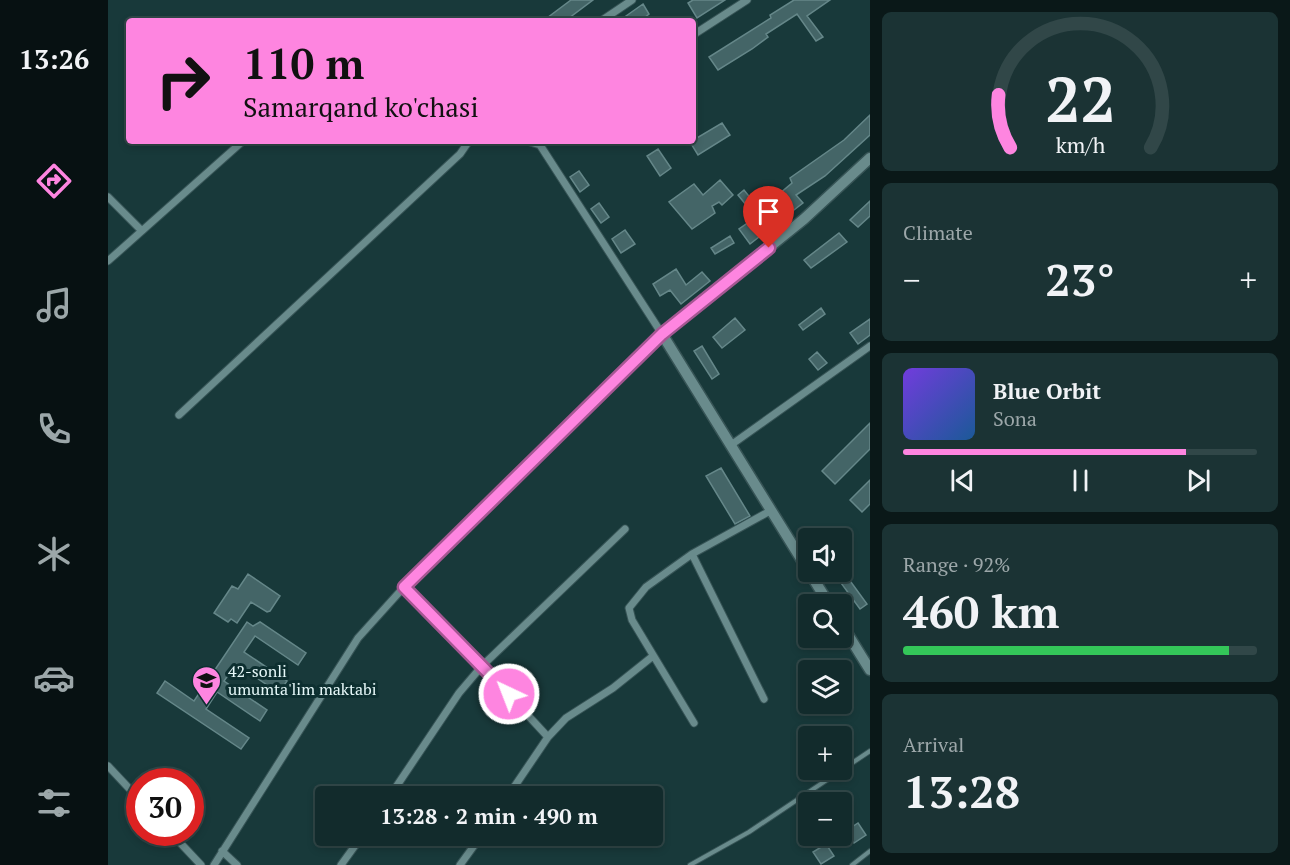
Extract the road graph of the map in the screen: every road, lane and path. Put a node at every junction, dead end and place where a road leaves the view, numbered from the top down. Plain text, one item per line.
1 (632, 0) edge
2 (747, 0) edge
3 (605, 18) edge
4 (696, 33) edge
5 (240, 144) edge
6 (467, 144) edge
7 (537, 144) edge
8 (870, 158) edge
9 (108, 197) edge
10 (141, 231) junction
11 (108, 261) edge
12 (662, 334) junction
13 (870, 346) edge
14 (179, 416) dead end
15 (731, 445) junction
16 (770, 511) junction
17 (625, 529) dead end
18 (692, 554) junction
19 (404, 587) junction
20 (823, 594) edge
21 (852, 641) edge
22 (653, 656) junction
23 (483, 666) junction
24 (870, 670) edge
25 (764, 699) dead end
26 (694, 723) dead end
27 (548, 737) junction
28 (870, 751) edge
29 (108, 766) edge
30 (126, 785) edge
31 (397, 786) edge
32 (515, 786) edge
33 (183, 846) edge
34 (355, 846) edge
35 (474, 846) edge
36 (222, 851) junction
37 (870, 851) edge
38 (201, 865) edge
39 (214, 865) edge
40 (237, 865) edge
41 (342, 865) edge
42 (460, 865) edge
43 (690, 865) edge
44 (852, 865) edge

1 - 3 street
2 - 4 street
5 - 10 street
6 - 14 street
7 - 12 street
8 - 12 street
9 - 10 street
10 - 11 street
12 - 15 street
12 - 19 street
13 - 15 street
15 - 16 street
16 - 18 street
16 - 20 street
17 - 23 street
18 - 22 street
18 - 25 street
19 - 23 street
19 - 36 street
21 - 24 street
22 - 26 street
22 - 27 street
23 - 27 street
23 - 31 street
27 - 32 street
28 - 43 lane
29 - 30 street
33 - 38 street
34 - 41 street
35 - 42 street
36 - 39 street
36 - 40 street
37 - 44 lane

